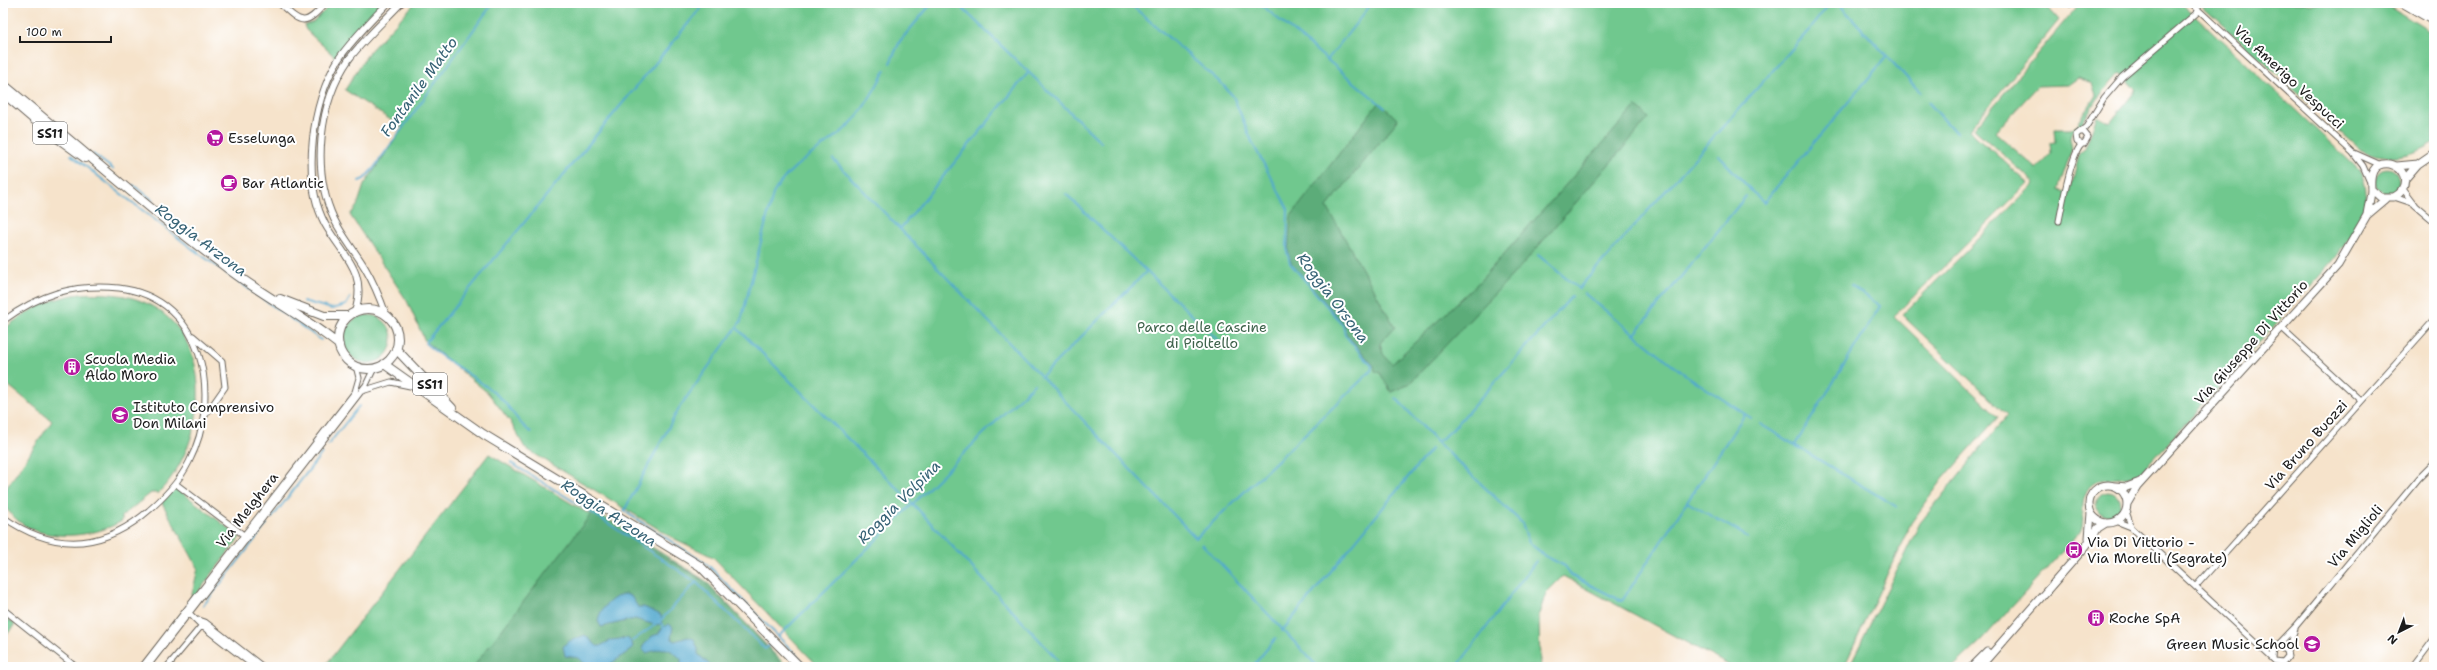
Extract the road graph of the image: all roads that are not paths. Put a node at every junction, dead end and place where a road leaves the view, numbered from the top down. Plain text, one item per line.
1 (279, 3) edge
2 (326, 3) edge
3 (388, 3) edge
4 (401, 3) edge
5 (2191, 3) edge
6 (2403, 3) edge
7 (2417, 3) edge
8 (2199, 11) junction
9 (2433, 13) edge
10 (2434, 21) edge
11 (3, 85) edge
12 (11, 93) edge
13 (2087, 125) junction
14 (2080, 132) junction
15 (2087, 135) junction
16 (2076, 141) junction
17 (2082, 144) junction
18 (2076, 152) junction
19 (2353, 153) junction
20 (2434, 153) edge
21 (2418, 164) junction
22 (2381, 165) junction
23 (2397, 166) junction
24 (102, 168) junction
25 (2405, 179) junction
26 (2370, 180) junction
27 (2403, 188) junction
28 (2371, 189) junction
29 (2394, 197) junction
30 (2386, 199) junction
31 (2415, 205) junction
32 (2367, 215) junction
33 (2059, 221) dead end
34 (2434, 221) edge
35 (261, 291) junction
36 (352, 314) junction
37 (386, 315) junction
38 (2434, 320) edge
39 (3, 321) edge
40 (2282, 328) junction
41 (189, 332) junction
42 (339, 345) junction
43 (396, 349) junction
44 (384, 364) junction
45 (356, 366) junction
46 (374, 368) junction
47 (417, 388) junction
48 (358, 394) junction
49 (2361, 401) junction
50 (203, 418) junction
51 (463, 420) junction
52 (2434, 463) edge
53 (2145, 479) junction
54 (176, 484) junction
55 (2115, 486) junction
56 (2126, 507) junction
57 (2092, 513) junction
58 (3, 517) edge
59 (2116, 521) junction
60 (2106, 523) junction
61 (2132, 526) junction
62 (245, 536) junction
63 (2086, 546) junction
64 (2196, 586) junction
65 (3, 609) edge
66 (188, 611) junction
67 (204, 624) junction
68 (2296, 626) junction
69 (2003, 638) junction
70 (2434, 639) edge
71 (2258, 643) junction
72 (2275, 648) junction
73 (2287, 651) junction
74 (2274, 659) junction
75 (2285, 661) junction
76 (78, 666) edge
77 (142, 667) edge
78 (147, 667) edge
79 (167, 667) edge
80 (255, 667) edge
81 (263, 667) edge
82 (799, 667) edge
83 (1972, 667) edge
84 (1980, 667) edge
85 (2277, 667) edge
86 (2283, 667) edge
87 (2413, 667) edge

1 - 2 street
3 - 36 street
4 - 37 street
5 - 8 street, Via Amerigo Vespucci
6 - 10 main road
7 - 9 main road
8 - 13 street
8 - 19 street, Via Amerigo Vespucci
11 - 12 main road, SS11
12 - 24 main road, SS11
12 - 24 main road, SS11
13 - 14 street
13 - 15 street
14 - 15 street
14 - 16 street
15 - 17 street
16 - 17 street
16 - 18 street
17 - 18 street
18 - 33 street
19 - 22 street, Via Amerigo Vespucci
19 - 26 street, Via Amerigo Vespucci
20 - 21 main road
21 - 23 main road
21 - 25 main road
22 - 23 main road
22 - 26 main road
23 - 25 main road
24 - 35 main road, SS11
25 - 27 main road
26 - 28 main road, Via Giuseppe Di Vittorio
27 - 29 main road
27 - 31 street
28 - 30 main road
28 - 32 main road, Via Giuseppe Di Vittorio
29 - 30 main road, Via Giuseppe Di Vittorio
29 - 31 street
30 - 32 main road, Via Giuseppe Di Vittorio
31 - 34 street
32 - 40 main road, Via Giuseppe Di Vittorio
35 - 36 main road, SS11
35 - 42 main road, SS11
36 - 37 main road, SS11
36 - 42 main road
37 - 43 main road
38 - 49 street, Via Bruno Buozzi
39 - 41 street
40 - 49 street
40 - 53 main road, Via Giuseppe Di Vittorio
41 - 50 street
41 - 50 street
42 - 45 main road, SS11
43 - 44 main road
43 - 51 main road, SS11
44 - 46 main road
44 - 47 main road, SS11
45 - 46 main road
45 - 62 street, Via Melghera
46 - 48 street, Via Melghera
47 - 48 street, Via Melghera
47 - 51 main road, SS11
48 - 62 street, Via Melghera
49 - 64 street, Via Bruno Buozzi
50 - 54 street
51 - 82 main road, SS11
52 - 68 street, Via Miglioli
53 - 55 main road, Via Giuseppe Di Vittorio
53 - 56 main road, Via Giuseppe Di Vittorio
54 - 58 street
54 - 62 street
55 - 56 main road
55 - 57 main road
56 - 59 main road
56 - 61 street
57 - 60 main road
57 - 63 main road
59 - 60 main road
59 - 61 street
60 - 63 main road
61 - 64 street
62 - 66 street, Via Melghera
63 - 69 main road
64 - 71 street
65 - 76 street
66 - 67 street
66 - 77 street, Via Melghera
66 - 78 street, Via Melghera
67 - 79 street
67 - 80 street
67 - 81 street
68 - 72 street, Via Miglioli
68 - 73 street
69 - 83 main road
69 - 84 main road
70 - 87 street
71 - 72 street
71 - 74 street
72 - 73 street
72 - 74 street
73 - 75 street
74 - 75 street
74 - 85 street
75 - 86 street

